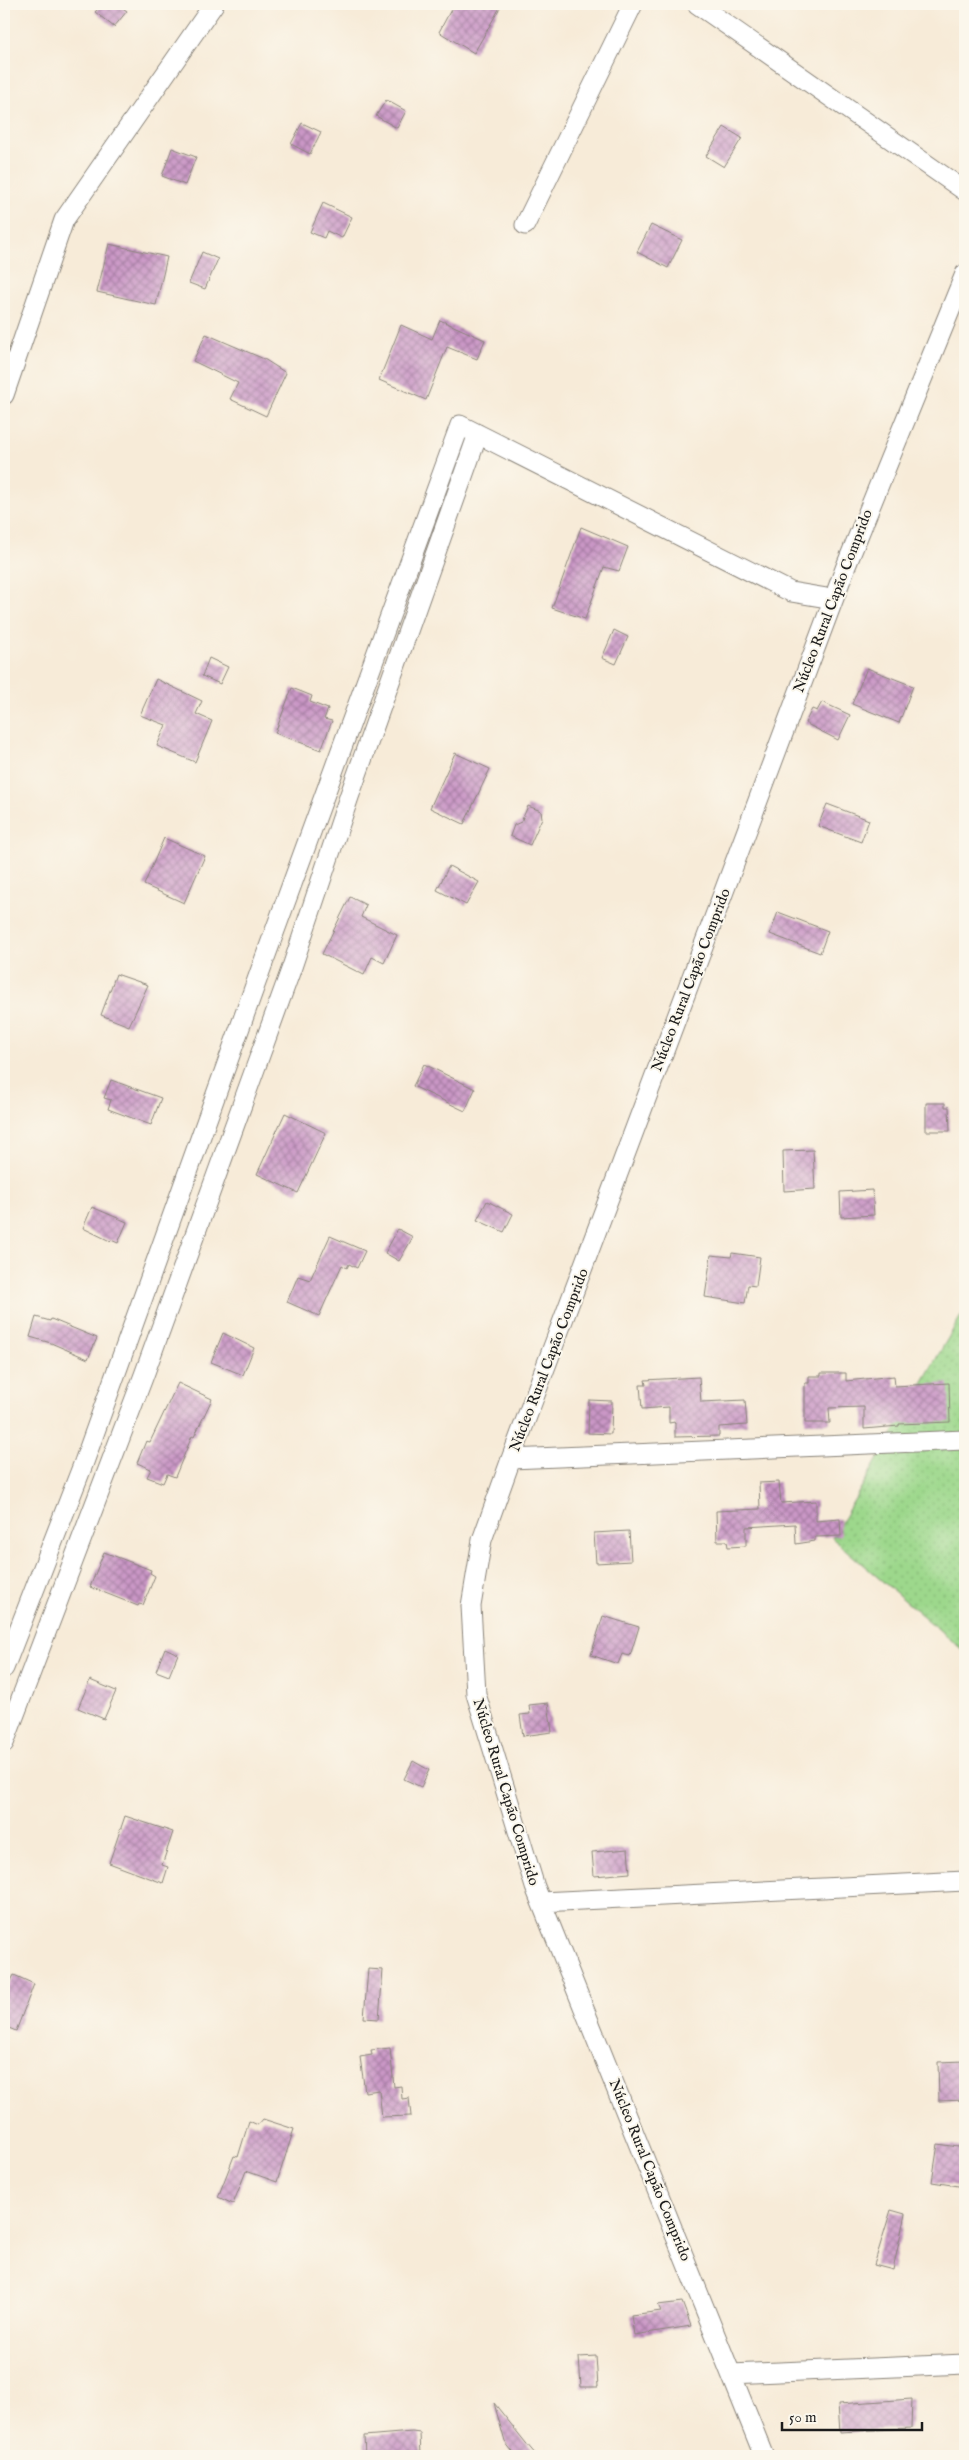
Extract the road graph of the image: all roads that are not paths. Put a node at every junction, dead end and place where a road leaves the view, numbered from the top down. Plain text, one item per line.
1 (214, 4) edge
2 (633, 4) edge
3 (697, 4) edge
4 (965, 191) edge
5 (525, 225) dead end
6 (965, 274) edge
7 (4, 395) edge
8 (478, 434) junction
9 (833, 599) junction
10 (226, 1068) junction
11 (252, 1076) junction
12 (965, 1440) edge
13 (511, 1460) junction
14 (4, 1668) edge
15 (4, 1743) edge
16 (965, 1881) edge
17 (541, 1902) junction
18 (965, 2364) edge
19 (731, 2374) junction
20 (764, 2456) edge

1 - 7 street
2 - 5 street
3 - 4 street
6 - 9 street, Núcleo Rural Capão Comprido
8 - 9 street
8 - 10 street
8 - 11 street
9 - 13 street, Núcleo Rural Capão Comprido
10 - 11 street
10 - 14 street
11 - 15 street
12 - 13 street
13 - 17 street, Núcleo Rural Capão Comprido
16 - 17 street
17 - 19 street, Núcleo Rural Capão Comprido
18 - 19 street
19 - 20 street, Núcleo Rural Capão Comprido

